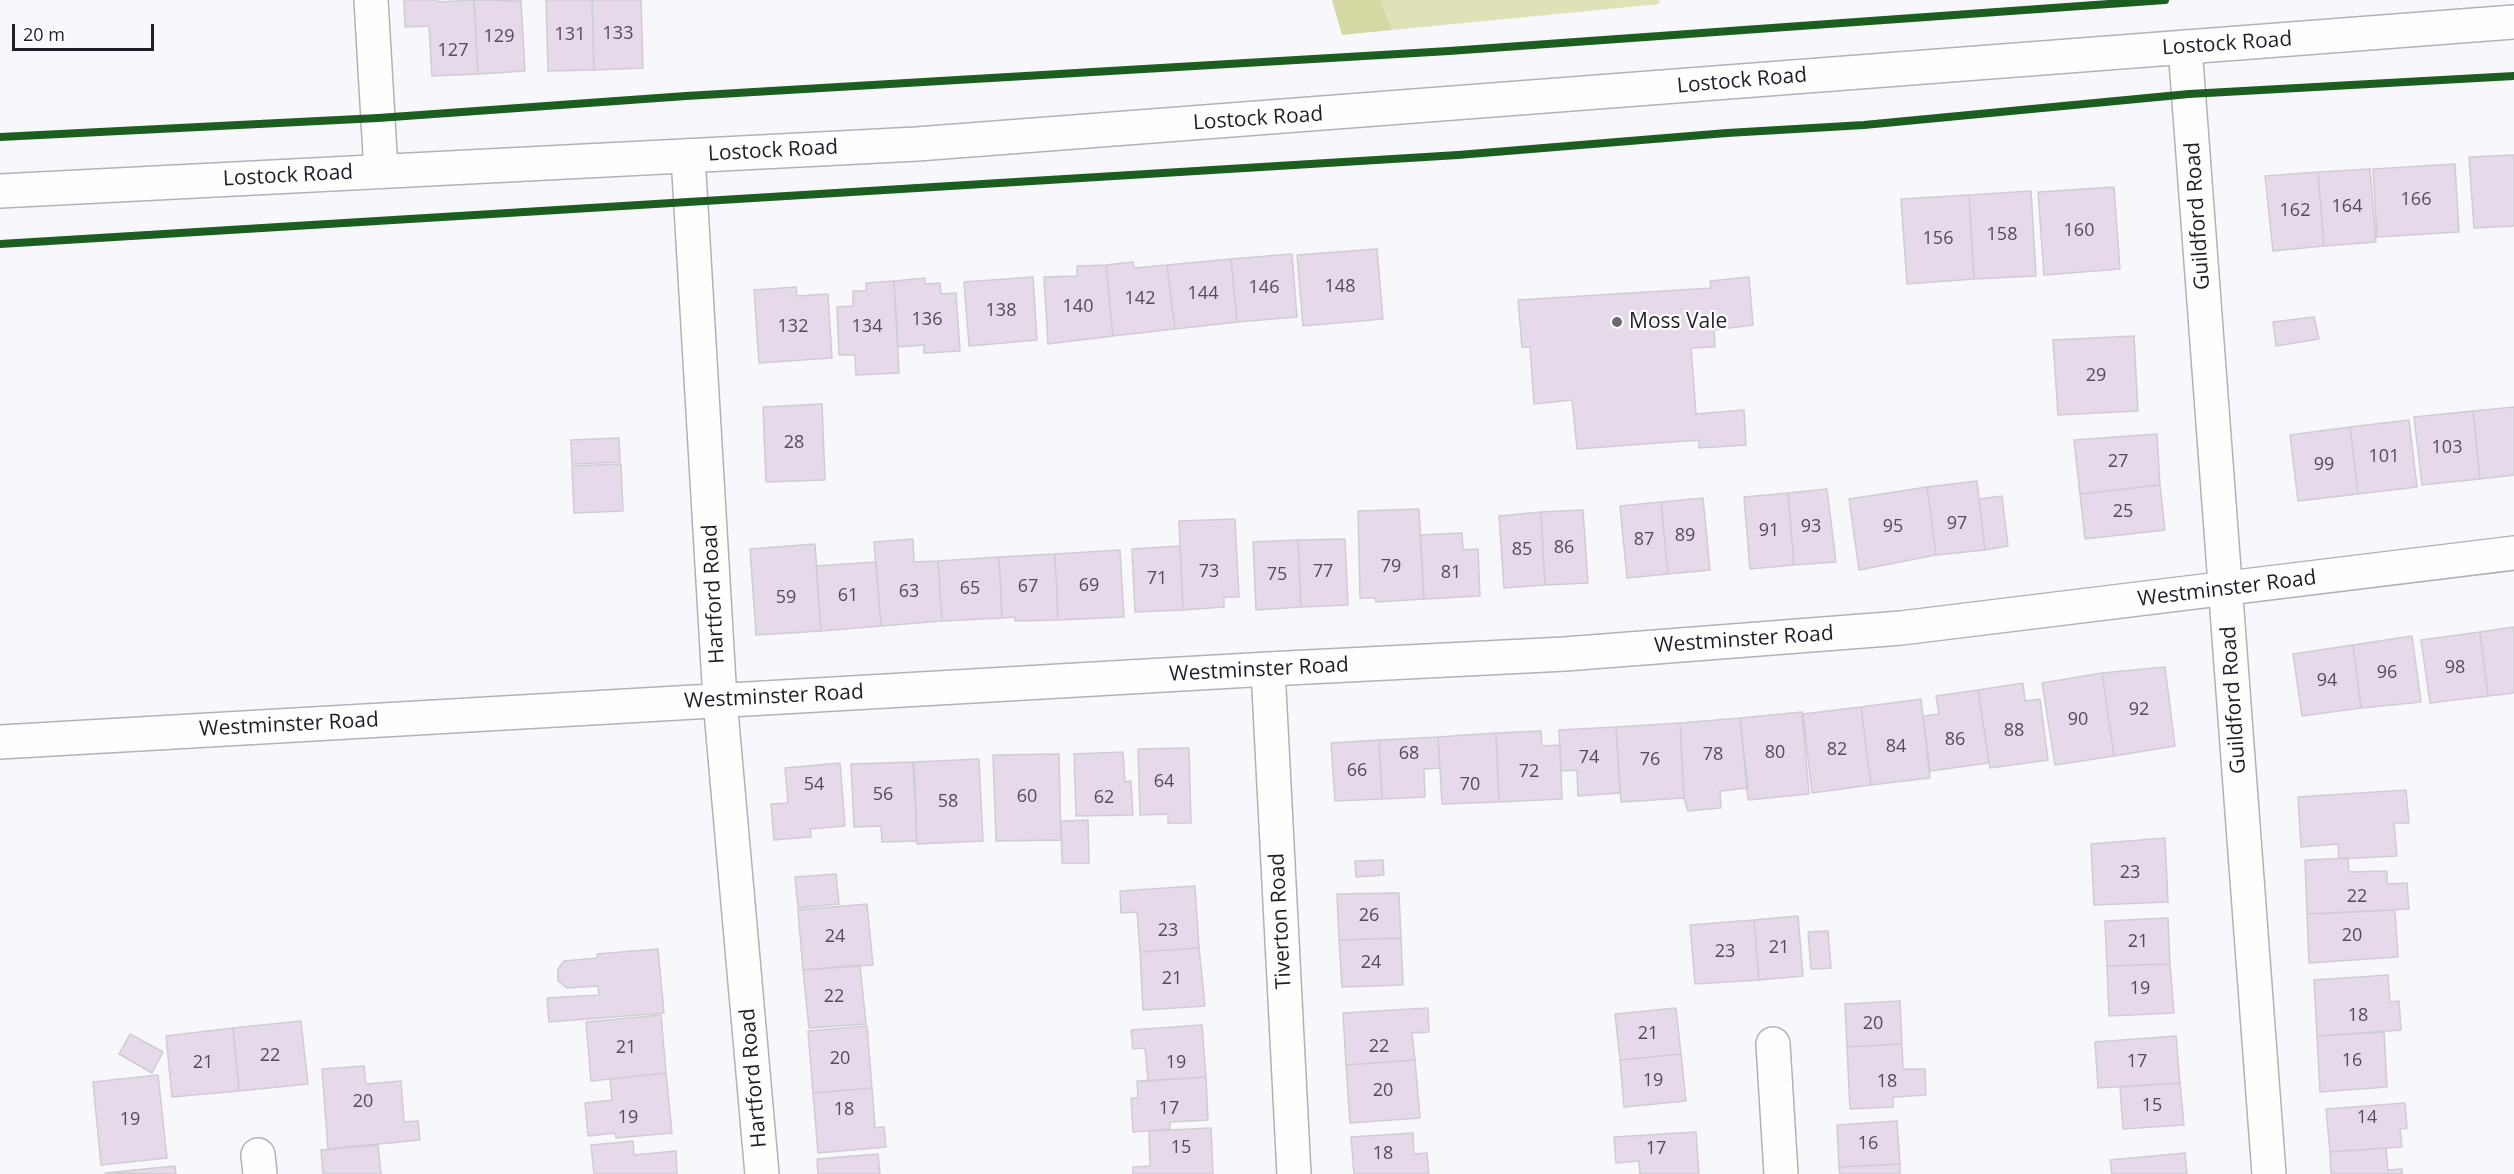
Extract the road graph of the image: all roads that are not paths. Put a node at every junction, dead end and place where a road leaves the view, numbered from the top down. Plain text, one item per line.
1 (371, 0) edge
2 (2514, 22) edge
3 (2186, 47) junction
4 (688, 156) junction
5 (381, 171) junction
6 (0, 191) edge
7 (2514, 553) edge
8 (2226, 590) junction
9 (1268, 669) junction
10 (720, 700) junction
11 (0, 742) edge
12 (1773, 1044) dead end
13 (762, 1174) edge
14 (1294, 1174) edge
15 (1781, 1174) edge
16 (2269, 1174) edge

1 - 5 street
2 - 3 street, Lostock Road
3 - 4 street, Lostock Road
3 - 8 street, Guildford Road
4 - 5 street, Lostock Road
4 - 10 street, Hartford Road
5 - 6 street, Lostock Road
7 - 8 street, Westminster Road
8 - 9 street, Westminster Road
8 - 16 street, Guildford Road
9 - 10 street, Westminster Road
9 - 14 street, Tiverton Road
10 - 11 street, Westminster Road
10 - 13 street, Hartford Road
12 - 15 street

